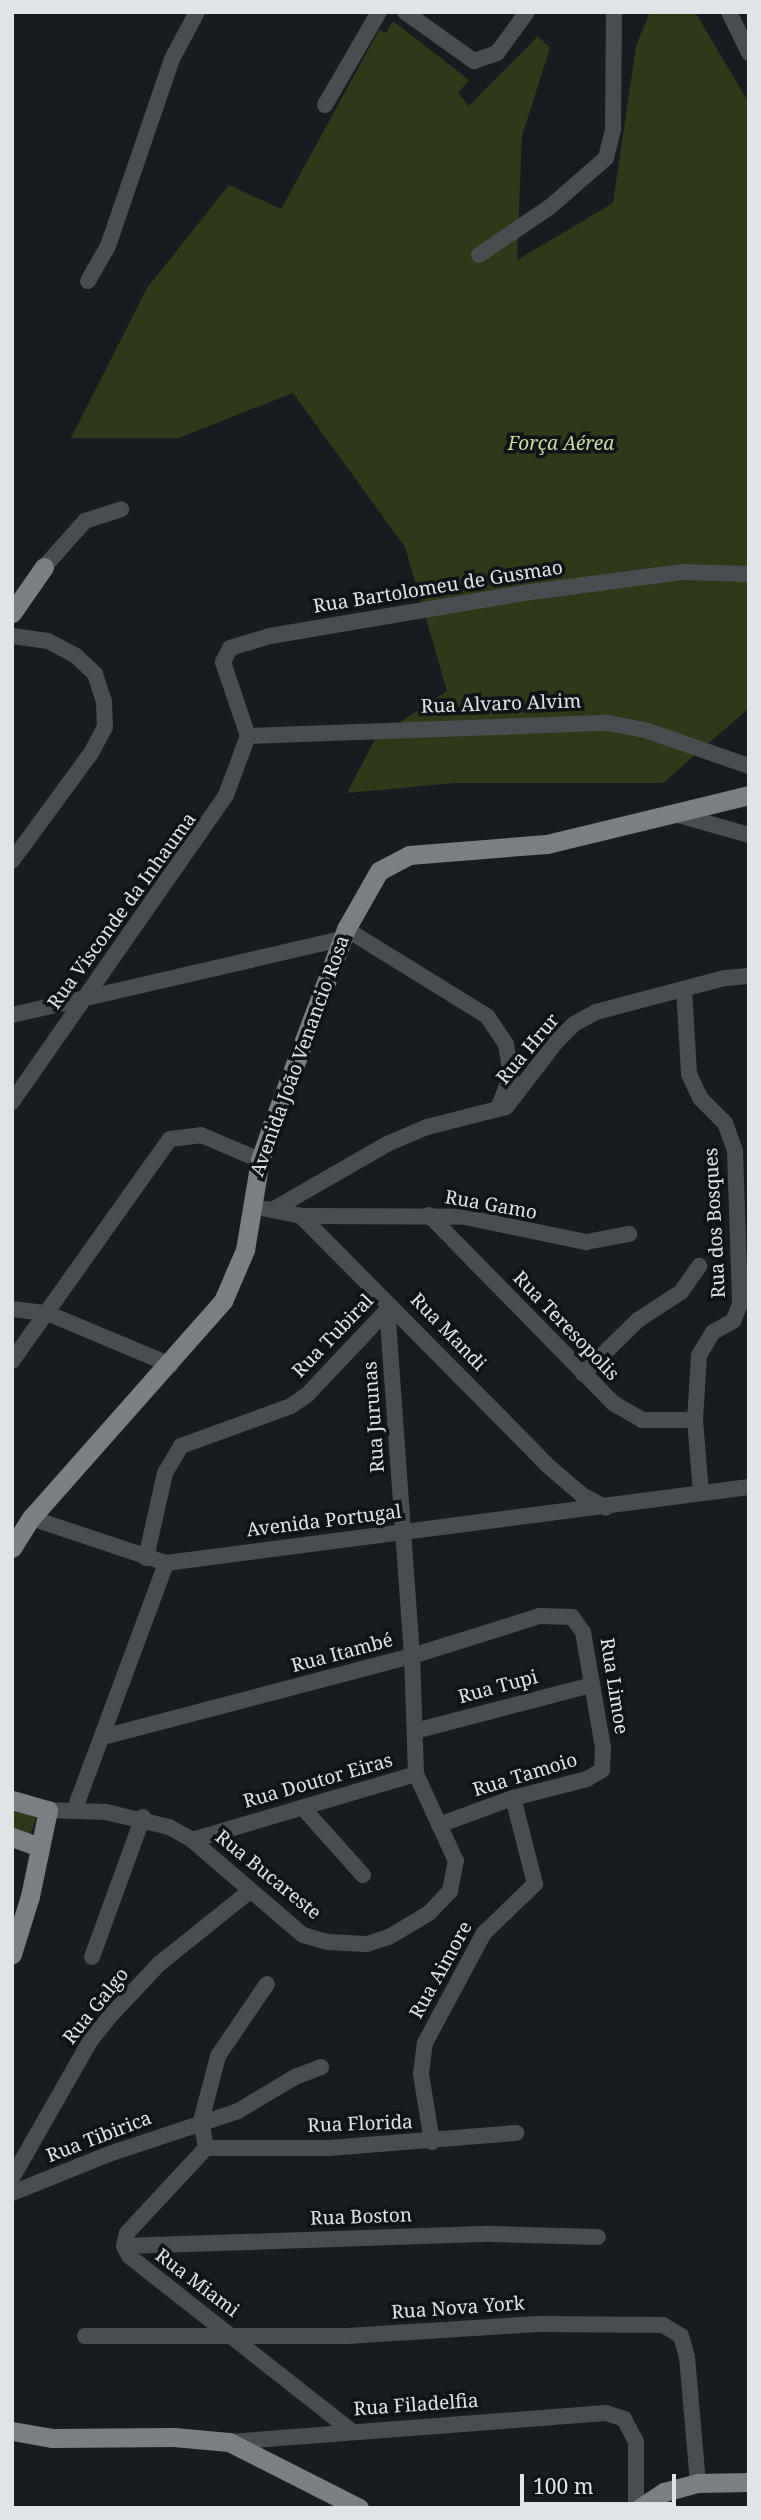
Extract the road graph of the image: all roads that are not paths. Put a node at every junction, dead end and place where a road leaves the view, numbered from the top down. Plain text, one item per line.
1 (197, 12) edge
2 (405, 12) edge
3 (527, 12) edge
4 (614, 12) edge
5 (729, 12) edge
6 (372, 15) edge
7 (749, 53) edge
8 (325, 105) dead end
9 (479, 255) dead end
10 (88, 281) dead end
11 (121, 509) dead end
12 (44, 567) joint
13 (749, 574) edge
14 (12, 613) edge
15 (12, 636) edge
16 (248, 736) junction
17 (749, 766) edge
18 (749, 795) edge
19 (675, 814) junction
20 (749, 835) edge
21 (12, 862) edge
22 (344, 934) junction
23 (749, 976) edge
24 (684, 989) junction
25 (84, 999) junction
26 (12, 1015) edge
27 (12, 1102) edge
28 (497, 1111) junction
29 (260, 1160) junction
30 (249, 1209) junction
31 (274, 1209) junction
32 (429, 1215) junction
33 (301, 1216) junction
34 (629, 1234) dead end
35 (698, 1266) dead end
36 (390, 1307) junction
37 (12, 1309) edge
38 (47, 1313) junction
39 (12, 1361) edge
40 (171, 1366) junction
41 (583, 1374) junction
42 (695, 1420) junction
43 (749, 1487) edge
44 (701, 1493) junction
45 (606, 1508) junction
46 (30, 1518) junction
47 (403, 1533) junction
48 (12, 1548) edge
49 (146, 1558) junction
50 (166, 1563) junction
51 (583, 1632) joint
52 (412, 1656) junction
53 (592, 1685) junction
54 (415, 1731) junction
55 (103, 1737) junction
56 (603, 1748) joint
57 (416, 1774) junction
58 (513, 1798) junction
59 (12, 1800) edge
60 (303, 1808) junction
61 (48, 1810) junction
62 (74, 1811) junction
63 (143, 1818) junction
64 (439, 1825) junction
65 (12, 1838) edge
66 (192, 1840) junction
67 (40, 1847) junction
68 (363, 1875) dead end
69 (250, 1891) junction
70 (12, 1954) edge
71 (92, 1957) dead end
72 (267, 1984) dead end
73 (321, 2067) dead end
74 (201, 2121) junction
75 (516, 2133) dead end
76 (432, 2142) junction
77 (206, 2148) junction
78 (12, 2178) edge
79 (12, 2193) edge
80 (598, 2237) dead end
81 (124, 2246) junction
82 (85, 2336) dead end
83 (231, 2336) junction
84 (351, 2430) junction
85 (12, 2431) edge
86 (229, 2442) junction
87 (749, 2482) edge
88 (698, 2483) junction
89 (359, 2508) edge
90 (638, 2508) edge

1 - 10 street
2 - 3 street
4 - 9 street
5 - 7 street
6 - 8 street
11 - 12 street
12 - 14 main road
13 - 16 street, Rua Bartolomeu de Gusmao
15 - 21 street
16 - 17 street, Rua Alvaro Alvim
16 - 25 street, Rua Visconde da Inhauma
18 - 19 main road, Avenida João Venancio Rosa
19 - 20 street
19 - 22 main road, Avenida João Venancio Rosa
22 - 25 street
22 - 28 street
22 - 29 main road, Avenida João Venancio Rosa
23 - 24 street, Rua Hrur
24 - 28 street, Rua Hrur
24 - 42 street, Rua dos Bosques
25 - 26 street
25 - 27 street, Rua Visconde da Inhauma
28 - 31 street, Rua Hrur
29 - 30 main road, Avenida João Venancio Rosa
29 - 38 street
30 - 31 street, Rua Mandi
30 - 40 main road, Avenida João Venancio Rosa
31 - 33 street, Rua Mandi
32 - 33 street, Rua Gamo
32 - 34 street, Rua Gamo
32 - 41 street, Rua Teresopolis
33 - 36 street, Rua Mandi
35 - 41 street
36 - 45 street, Rua Mandi
36 - 47 street, Rua Jurunas
36 - 49 street, Rua Tubiral
37 - 38 street
38 - 39 street
38 - 40 street
40 - 46 main road, Avenida João Venancio Rosa
41 - 42 street, Rua Teresopolis
42 - 44 street, Rua dos Bosques
43 - 44 street, Avenida Portugal
44 - 45 street, Avenida Portugal
45 - 47 street, Avenida Portugal
46 - 48 main road, Avenida João Venancio Rosa
46 - 49 street
47 - 50 street, Avenida Portugal
47 - 52 street, Rua Jurunas
49 - 50 street
50 - 55 street
51 - 52 street, Rua Itambé
51 - 53 street, Rua Limoe
52 - 54 street, Rua Jurunas
52 - 55 street, Rua Itambé
53 - 54 street, Rua Tupi
53 - 56 street, Rua Limoe
54 - 57 street, Rua Jurunas
55 - 62 street
56 - 58 street, Rua Tamoio
57 - 60 street, Rua Doutor Eiras
57 - 64 street, Rua Bucareste
58 - 64 street, Rua Tamoio
58 - 76 street, Rua Aimore
59 - 61 main road
60 - 66 street, Rua Doutor Eiras
60 - 68 street
61 - 62 street, Rua Bucareste
61 - 67 main road
62 - 63 street, Rua Bucareste
63 - 66 street, Rua Bucareste
63 - 71 street
64 - 69 street, Rua Bucareste
65 - 67 main road
66 - 69 street, Rua Bucareste
67 - 70 main road
69 - 78 street, Rua Galgo
72 - 74 street
73 - 74 street, Rua Tibirica
74 - 77 street
74 - 79 street, Rua Tibirica
75 - 76 street, Rua Florida
76 - 77 street, Rua Florida
77 - 81 street
80 - 81 street, Rua Boston
81 - 83 street, Rua Miami
82 - 83 street, Rua Nova York
83 - 84 street, Rua Miami
83 - 88 street, Rua Nova York
84 - 86 street, Rua Filadelfia
84 - 90 street, Rua Filadelfia
85 - 86 main road
86 - 89 main road
87 - 88 main road
88 - 90 main road

